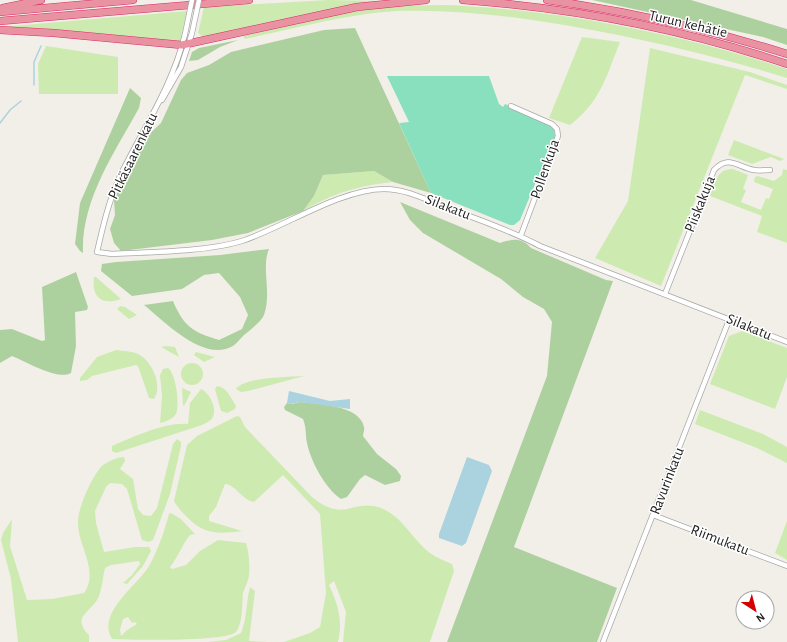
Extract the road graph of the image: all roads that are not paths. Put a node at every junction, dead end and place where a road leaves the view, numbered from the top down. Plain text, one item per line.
1 (40, 0) edge
2 (133, 0) edge
3 (192, 0) edge
4 (199, 0) edge
5 (249, 0) edge
6 (426, 0) edge
7 (463, 0) edge
8 (547, 0) edge
9 (0, 8) edge
10 (0, 12) edge
11 (0, 21) edge
12 (0, 30) edge
13 (186, 44) junction
14 (787, 54) edge
15 (787, 64) edge
16 (511, 106) dead end
17 (770, 170) dead end
18 (522, 235) junction
19 (97, 252) joint
20 (665, 294) junction
21 (729, 320) junction
22 (787, 342) edge
23 (654, 515) junction
24 (787, 566) edge
25 (603, 642) edge

1 - 9 highway
2 - 10 highway
3 - 13 street, Pitkäsaarenkatu, bridge
4 - 13 street, Pitkäsaarenkatu, bridge
5 - 11 highway
6 - 13 highway
7 - 15 highway, Turun kehätie
8 - 14 highway, Turun kehätie
12 - 13 highway
13 - 19 street, Pitkäsaarenkatu
16 - 18 street, Pollenkuja
17 - 20 street, Piiskakuja
18 - 19 street, Silakatu
18 - 20 street, Silakatu
20 - 21 street, Silakatu
21 - 22 street, Silakatu
21 - 23 street, Ravurinkatu
23 - 24 street, Riimukatu
23 - 25 street, Ravurinkatu

